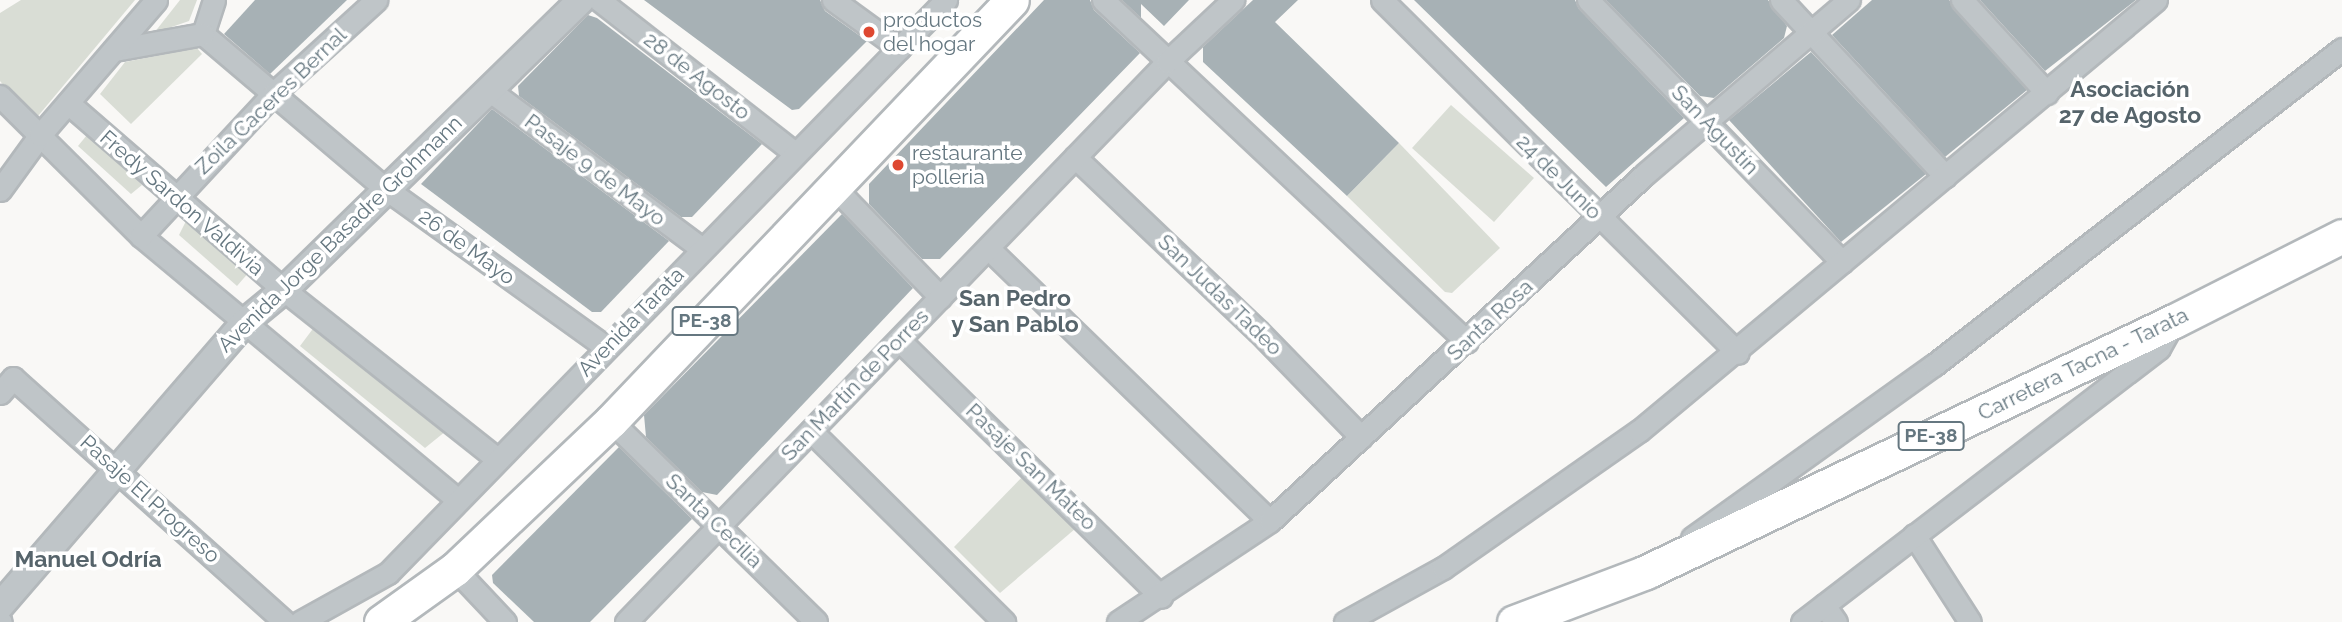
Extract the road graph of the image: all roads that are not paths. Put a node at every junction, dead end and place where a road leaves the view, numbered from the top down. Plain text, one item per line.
1 (156, 0) edge
2 (376, 0) edge
3 (581, 0) edge
4 (599, 0) edge
5 (833, 0) edge
6 (946, 0) edge
7 (1012, 0) edge
8 (1103, 0) edge
9 (1233, 0) edge
10 (1382, 0) edge
11 (1588, 0) edge
12 (1781, 0) edge
13 (1849, 0) edge
14 (1962, 0) edge
15 (2141, 4) edge
16 (212, 12) edge
17 (1812, 30) junction
18 (899, 48) junction
19 (2342, 49) edge
20 (114, 50) junction
21 (1167, 62) junction
22 (489, 90) junction
23 (275, 92) junction
24 (2047, 93) junction
25 (0, 96) edge
26 (68, 103) junction
27 (1705, 120) junction
28 (40, 135) junction
29 (795, 153) junction
30 (1075, 157) junction
31 (1945, 176) junction
32 (832, 185) junction
33 (386, 189) junction
34 (0, 190) edge
35 (173, 197) junction
36 (1599, 217) junction
37 (141, 236) junction
38 (2342, 236) edge
39 (988, 248) junction
40 (702, 249) junction
41 (1842, 262) junction
42 (284, 290) junction
43 (940, 297) junction
44 (2174, 321) junction
45 (245, 322) junction
46 (899, 340) junction
47 (1467, 342) junction
48 (607, 348) junction
49 (1738, 353) junction
50 (6, 386) edge
51 (611, 421) junction
52 (811, 431) junction
53 (1361, 437) junction
54 (496, 458) junction
55 (117, 468) junction
56 (457, 499) junction
57 (1270, 521) junction
58 (720, 526) junction
59 (1913, 535) junction
60 (455, 569) junction
61 (1646, 572) junction
62 (388, 573) junction
63 (1161, 597) junction
64 (415, 598) junction
65 (0, 606) edge
66 (1830, 613) edge
67 (635, 619) edge
68 (285, 622) edge
69 (300, 622) edge
70 (381, 622) edge
71 (505, 622) edge
72 (817, 622) edge
73 (1004, 622) edge
74 (1118, 622) edge
75 (1345, 622) edge
76 (1514, 622) edge
77 (1802, 622) edge
78 (1970, 622) edge

1 - 20 street
2 - 23 street, Zoila Caceres Bernal
3 - 22 street, Avenida Jorge Basadre Grohmann
4 - 29 street, 28 de Agosto
5 - 18 street
6 - 18 street, Avenida Tarata
7 - 32 highway, PE-38
8 - 21 street
9 - 21 street, San Martín de Porres
10 - 36 street, 24 de Junio
11 - 27 street, San Agustín
12 - 17 street
13 - 17 street, Santa Rosa
14 - 24 street
15 - 24 street
16 - 20 street
16 - 23 street, 26 de Mayo
17 - 27 street, Santa Rosa
17 - 31 street
18 - 29 street, Avenida Tarata
19 - 61 street
20 - 26 street
21 - 30 street, San Martín de Porres
21 - 47 street
22 - 33 street, Avenida Jorge Basadre Grohmann
22 - 40 street, Pasaje 9 de Mayo
23 - 33 street, 26 de Mayo
23 - 35 street, Zoila Caceres Bernal
24 - 31 street
25 - 28 street
26 - 28 street
26 - 35 street, Fredy Sardon Valdivia
27 - 36 street, Santa Rosa
27 - 41 street, San Agustín
28 - 34 street
28 - 37 street
29 - 40 street, Avenida Tarata
30 - 39 street, San Martín de Porres
30 - 53 street, San Judas Tadeo
31 - 41 street
32 - 43 street
32 - 51 highway, PE-38
33 - 42 street, Avenida Jorge Basadre Grohmann
33 - 48 street, 26 de Mayo
35 - 37 street, Zoila Caceres Bernal
35 - 42 street, Fredy Sardon Valdivia
36 - 47 street, Santa Rosa
36 - 49 street, 24 de Junio
37 - 45 street
38 - 44 highway, Carretera Tacna - Tarata / PE-38
39 - 43 street, San Martín de Porres
39 - 57 street
40 - 48 street, Avenida Tarata
41 - 49 street
42 - 45 street, Avenida Jorge Basadre Grohmann
42 - 54 street, Fredy Sardon Valdivia
43 - 46 street, San Martín de Porres
44 - 59 street
44 - 61 highway, Carretera Tacna - Tarata / PE-38
45 - 55 street, Avenida Jorge Basadre Grohmann
45 - 56 street
46 - 52 street, San Martín de Porres
46 - 63 street, Pasaje San Mateo
47 - 53 street, Santa Rosa
48 - 54 street, Avenida Tarata
49 - 75 street
50 - 55 street, Pasaje El Progreso
51 - 58 street, Santa Cecilia
51 - 60 highway, PE-38
52 - 58 street, San Martín de Porres
52 - 73 street
53 - 57 street, Santa Rosa
54 - 56 street, Avenida Tarata
55 - 65 street, Avenida Jorge Basadre Grohmann
55 - 68 street, Pasaje El Progreso
56 - 62 street, Avenida Tarata
57 - 63 street, Santa Rosa
58 - 67 street, San Martín de Porres
58 - 72 street, Santa Cecilia
59 - 66 street
59 - 78 street
60 - 64 highway, PE-38
60 - 71 street
61 - 76 highway, Carretera Tacna - Tarata / PE-38
62 - 64 street
62 - 69 street, Avenida Tarata
63 - 74 street, Santa Rosa
64 - 70 highway, PE-38
66 - 77 street

